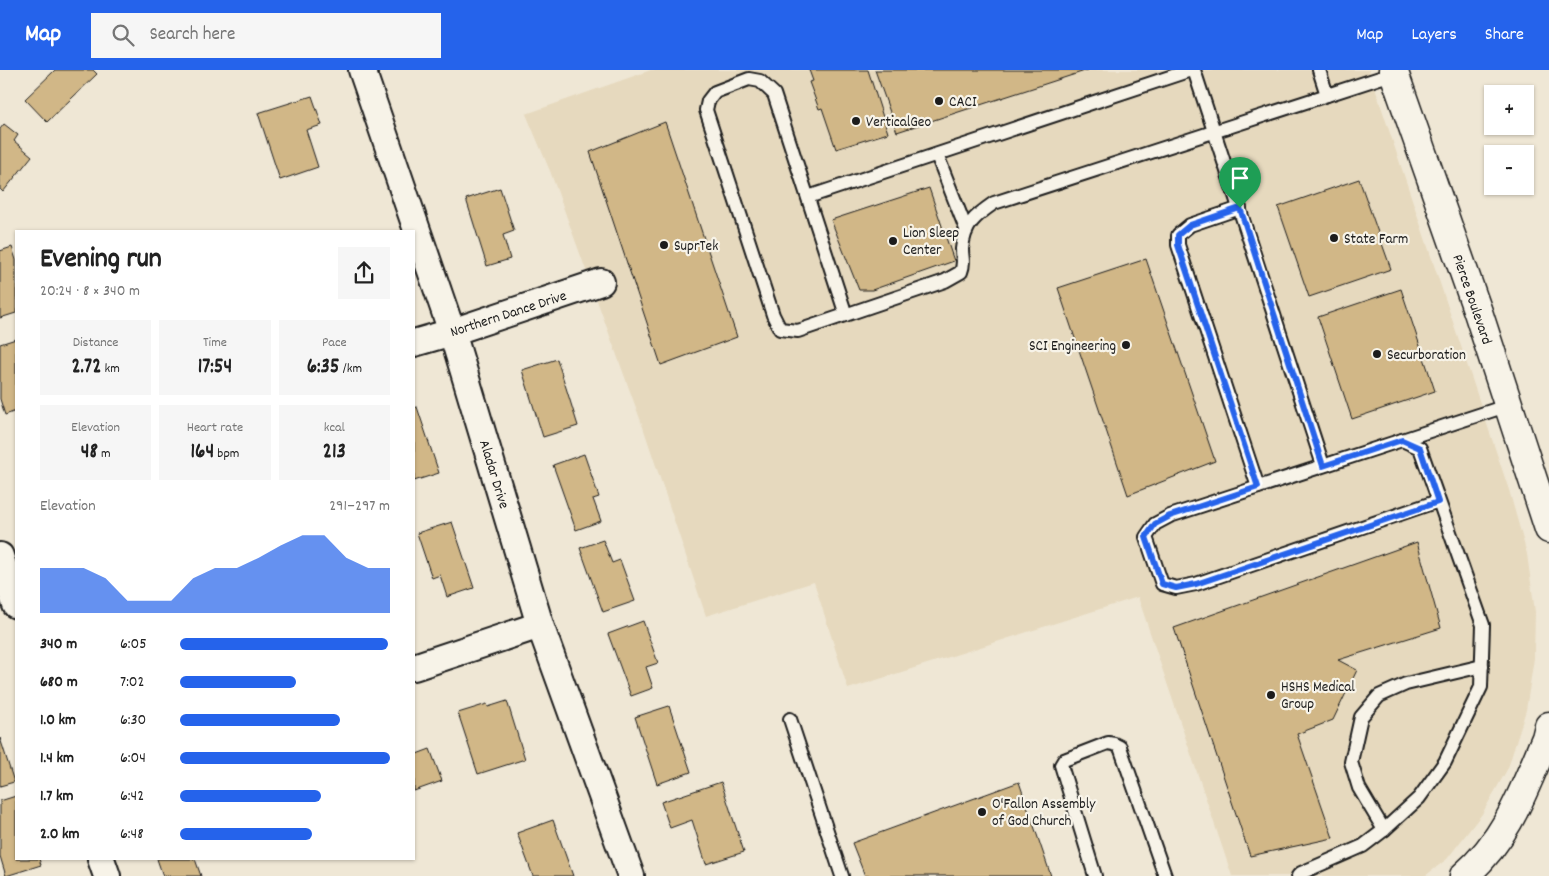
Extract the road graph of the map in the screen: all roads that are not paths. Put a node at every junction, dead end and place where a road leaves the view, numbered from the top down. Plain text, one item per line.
1 (362, 70) edge
2 (1193, 70) edge
3 (1319, 70) edge
4 (1394, 72) edge
5 (1327, 95) junction
6 (1214, 132) junction
7 (936, 155) junction
8 (808, 197) junction
9 (1240, 208) junction
10 (966, 229) junction
11 (601, 282) dead end
12 (846, 315) junction
13 (452, 332) junction
14 (415, 343) edge
15 (1509, 405) junction
16 (1402, 440) junction
17 (1323, 466) junction
18 (1258, 487) junction
19 (1438, 502) junction
20 (1549, 528) edge
21 (0, 556) edge
22 (15, 602) edge
23 (540, 625) junction
24 (1482, 666) junction
25 (415, 667) edge
26 (790, 719) dead end
27 (1549, 726) edge
28 (1384, 830) junction
29 (101, 860) edge
30 (106, 876) edge
31 (631, 876) edge
32 (842, 876) edge
33 (1095, 876) edge
34 (1165, 876) edge
35 (1298, 876) edge
36 (1464, 876) edge

1 - 13 street, Aladar Drive
2 - 6 lane
2 - 7 lane
3 - 5 lane
4 - 5 lane
4 - 15 street, Pierce Boulevard
5 - 6 lane
6 - 9 lane
6 - 10 lane
7 - 8 lane
7 - 10 lane
8 - 12 lane
8 - 12 lane
9 - 17 lane
9 - 18 lane
10 - 12 lane
11 - 13 street, Northern Dance Drive
13 - 14 street, Northern Dance Drive
13 - 23 street, Aladar Drive
15 - 16 lane
15 - 20 street, Pierce Boulevard
16 - 17 lane
16 - 19 lane
17 - 18 lane
18 - 19 lane
19 - 24 lane
21 - 22 street
23 - 25 street
23 - 31 street, Aladar Drive
24 - 28 lane
24 - 28 lane
26 - 32 lane
27 - 36 street
28 - 35 lane
29 - 30 street
33 - 34 lane

